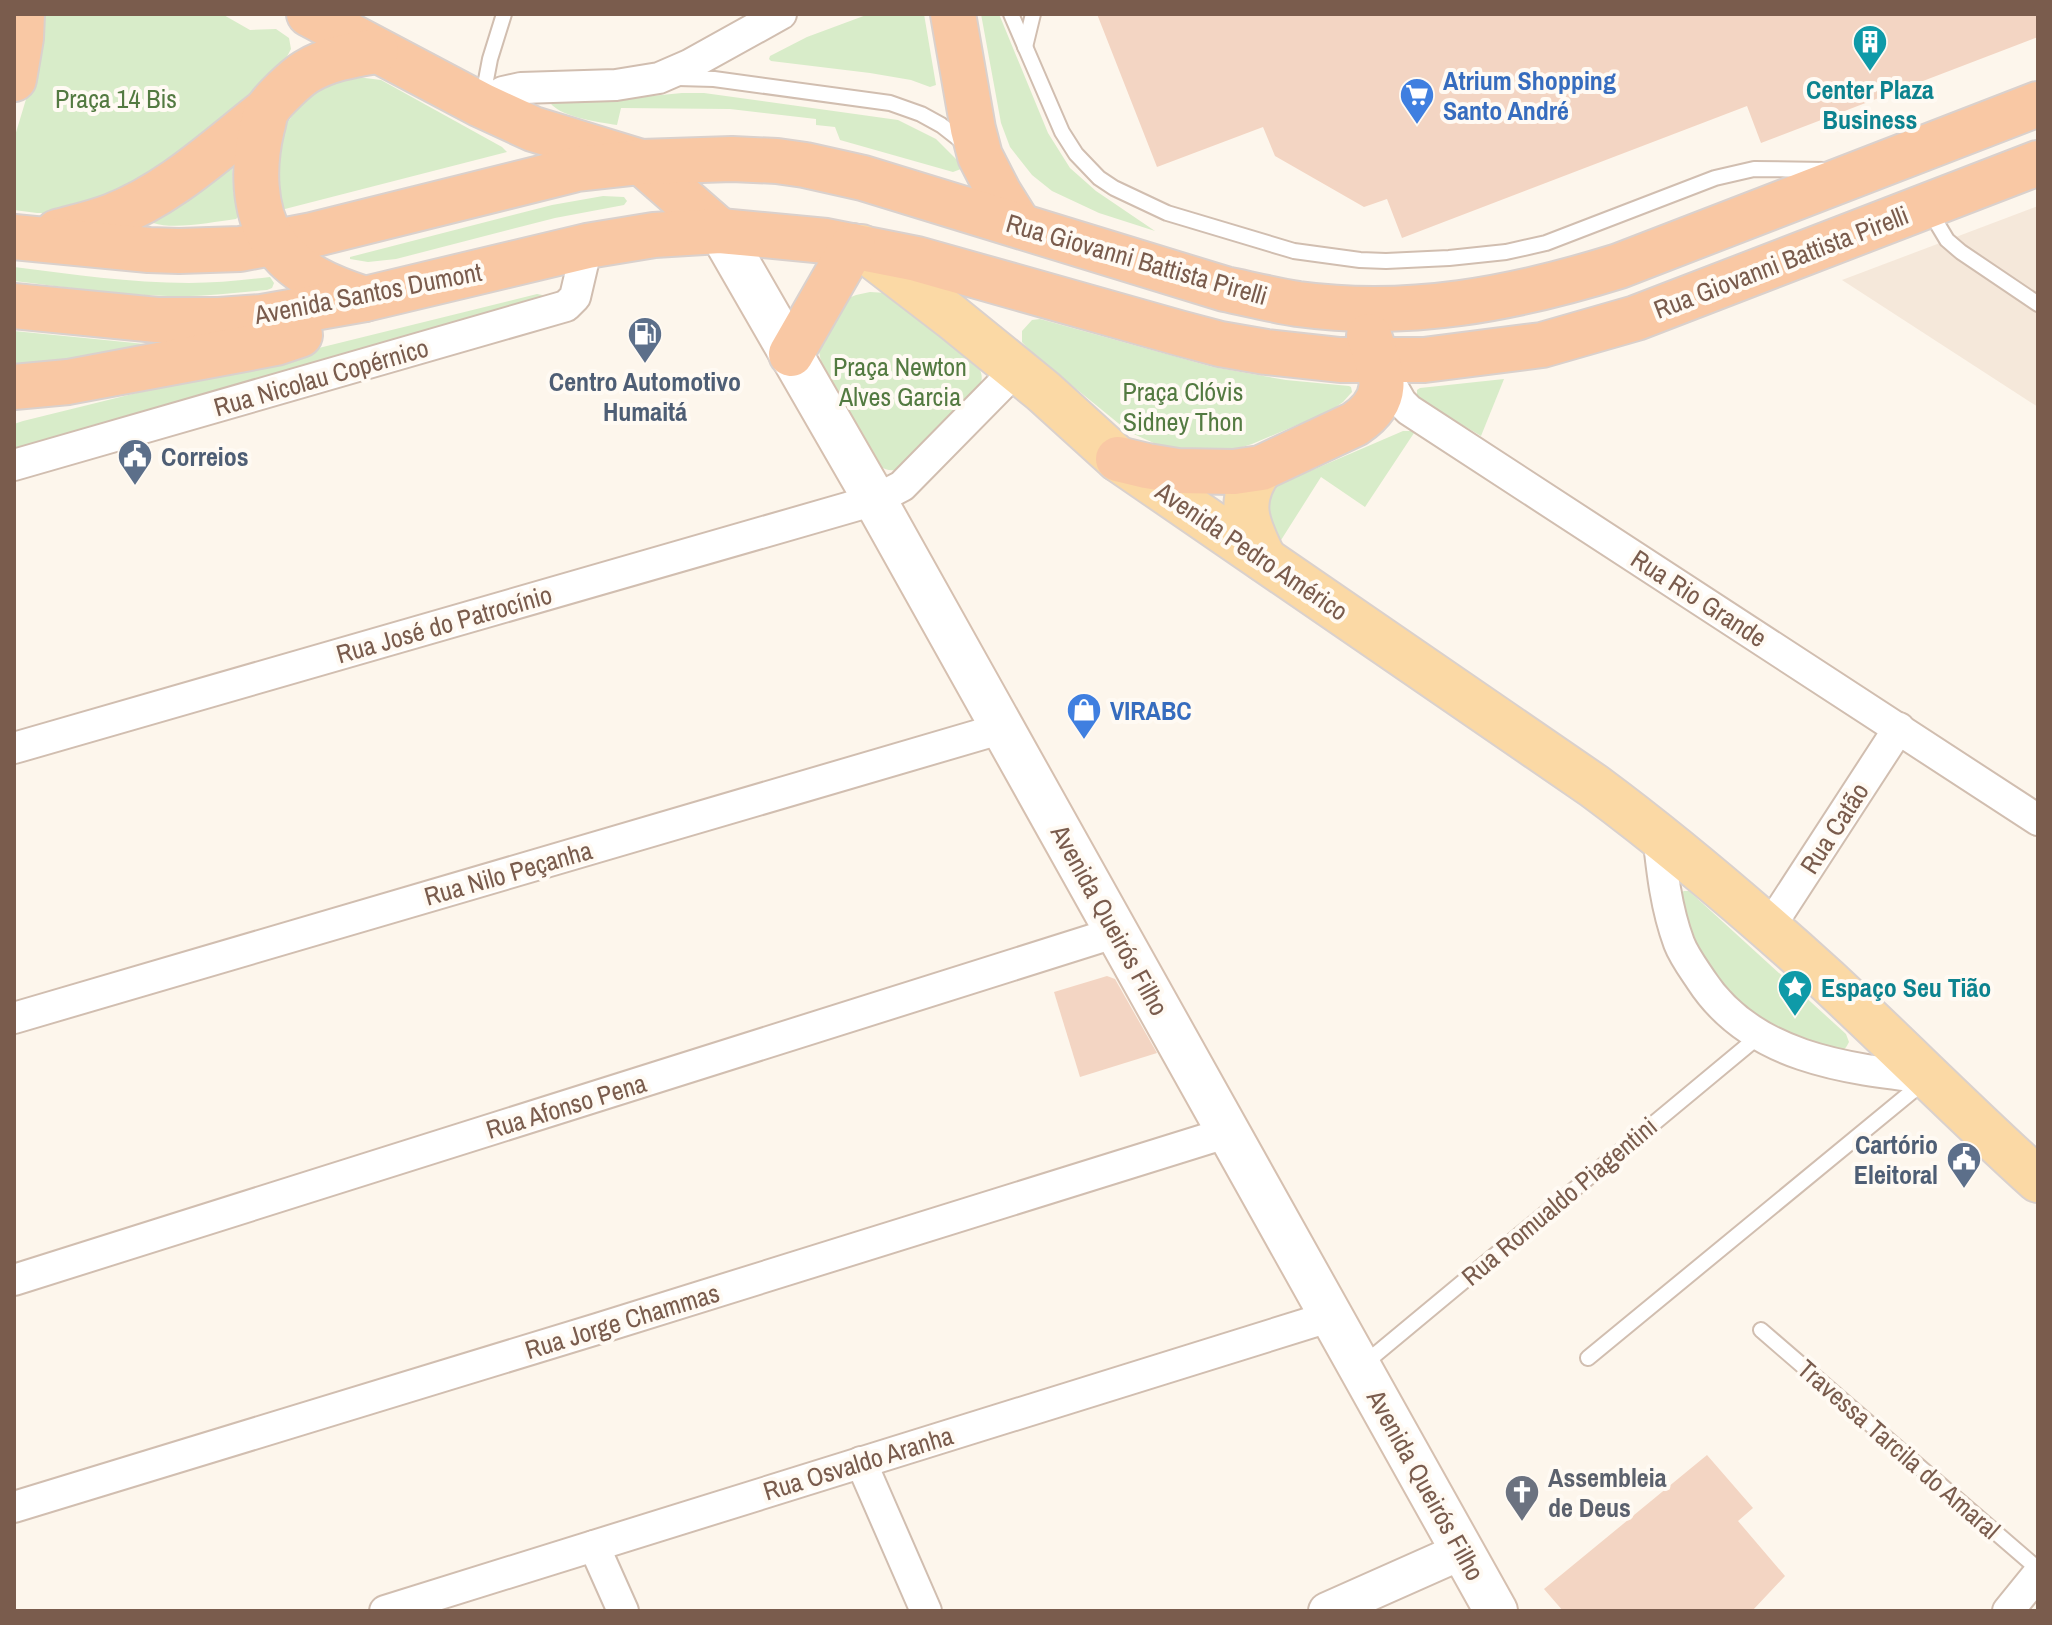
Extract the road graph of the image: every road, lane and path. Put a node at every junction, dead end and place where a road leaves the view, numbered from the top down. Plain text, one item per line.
1 (22, 14) edge
2 (504, 14) edge
3 (781, 14) edge
4 (953, 14) edge
5 (1011, 14) edge
6 (1033, 14) edge
7 (314, 15) edge
8 (1025, 47) junction
9 (376, 51) junction
10 (659, 78) junction
11 (14, 79) edge
12 (2038, 104) edge
13 (481, 105) junction
14 (267, 110) junction
15 (980, 156) junction
16 (641, 162) junction
17 (2038, 163) edge
18 (1867, 170) junction
19 (1926, 206) junction
20 (1019, 225) junction
21 (720, 231) junction
22 (24, 238) edge
23 (274, 243) junction
24 (587, 246) junction
25 (857, 246) junction
26 (365, 299) junction
27 (2038, 304) edge
28 (14, 306) edge
29 (1360, 308) junction
30 (791, 354) junction
31 (1377, 361) junction
32 (1017, 369) junction
33 (68, 382) junction
34 (14, 387) edge
35 (14, 407) edge
36 (1118, 459) junction
37 (14, 465) edge
38 (1261, 468) junction
39 (875, 500) junction
40 (1264, 559) junction
41 (1003, 728) junction
42 (1899, 728) junction
43 (14, 748) edge
44 (2038, 820) edge
45 (1658, 834) junction
46 (1769, 928) junction
47 (1117, 932) junction
48 (14, 1018) edge
49 (1759, 1036) junction
50 (1930, 1078) junction
51 (1229, 1132) junction
52 (2033, 1165) edge
53 (14, 1280) edge
54 (1332, 1316) junction
55 (1761, 1330) dead end
56 (1588, 1358) dead end
57 (1360, 1366) junction
58 (861, 1462) junction
59 (14, 1507) edge
60 (594, 1546) junction
61 (1462, 1551) junction
62 (2038, 1572) edge
63 (385, 1611) edge
64 (623, 1611) edge
65 (926, 1611) edge
66 (1327, 1611) edge
67 (1496, 1611) edge
68 (2008, 1611) edge

1 - 11 highway
2 - 13 lane
3 - 10 street
4 - 15 highway
5 - 8 lane
6 - 8 lane
7 - 9 highway
8 - 18 lane
9 - 13 highway
9 - 14 highway
10 - 13 street
10 - 15 lane
12 - 18 highway, Rua Giovanni Battista Pirelli
13 - 16 highway
14 - 22 highway
14 - 23 highway
15 - 20 highway
16 - 20 highway, Rua Giovanni Battista Pirelli
16 - 21 highway
16 - 23 highway
17 - 19 highway, Rua Giovanni Battista Pirelli
18 - 29 highway, Rua Giovanni Battista Pirelli
19 - 27 lane
19 - 31 highway, Rua Giovanni Battista Pirelli
20 - 29 highway, Rua Giovanni Battista Pirelli
21 - 24 highway, Avenida Santos Dumont
21 - 25 highway, Rua Giovanni Battista Pirelli
21 - 30 main road, Avenida Queirós Filho
22 - 23 highway
23 - 26 highway
24 - 26 highway, Avenida Santos Dumont
24 - 37 street, Rua Nicolau Copérnico
25 - 30 highway
25 - 31 highway, Rua Giovanni Battista Pirelli
25 - 32 main road, Avenida Pedro Américo
26 - 28 highway, Avenida Santos Dumont
26 - 33 highway
29 - 31 highway
30 - 39 main road, Avenida Queirós Filho
31 - 38 highway
31 - 42 street, Rua Rio Grande
32 - 36 main road, Avenida Pedro Américo
32 - 39 street
33 - 34 highway
33 - 35 highway
36 - 38 highway
36 - 40 main road, Avenida Pedro Américo
38 - 40 main road
39 - 41 main road, Avenida Queirós Filho
39 - 43 street, Rua José do Patrocínio
40 - 45 main road, Avenida Pedro Américo
41 - 47 main road, Avenida Queirós Filho
41 - 48 street, Rua Nilo Peçanha
42 - 44 street, Rua Rio Grande
42 - 46 street, Rua Catão
45 - 46 main road, Avenida Pedro Américo
45 - 49 street
46 - 50 main road, Avenida Pedro Américo
47 - 51 main road, Avenida Queirós Filho
47 - 53 street, Rua Afonso Pena
49 - 50 street
49 - 57 lane, Rua Romualdo Piagentini
50 - 52 main road, Avenida Pedro Américo
50 - 56 lane
51 - 54 main road, Avenida Queirós Filho
51 - 59 street, Rua Jorge Chammas
54 - 57 main road, Avenida Queirós Filho
54 - 58 street, Rua Osvaldo Aranha
55 - 62 lane, Travessa Tarcila do Amaral
57 - 61 main road, Avenida Queirós Filho
58 - 60 street, Rua Osvaldo Aranha
58 - 65 street
60 - 63 street, Rua Osvaldo Aranha
60 - 64 street
61 - 66 street
61 - 67 main road, Avenida Queirós Filho
62 - 68 street

